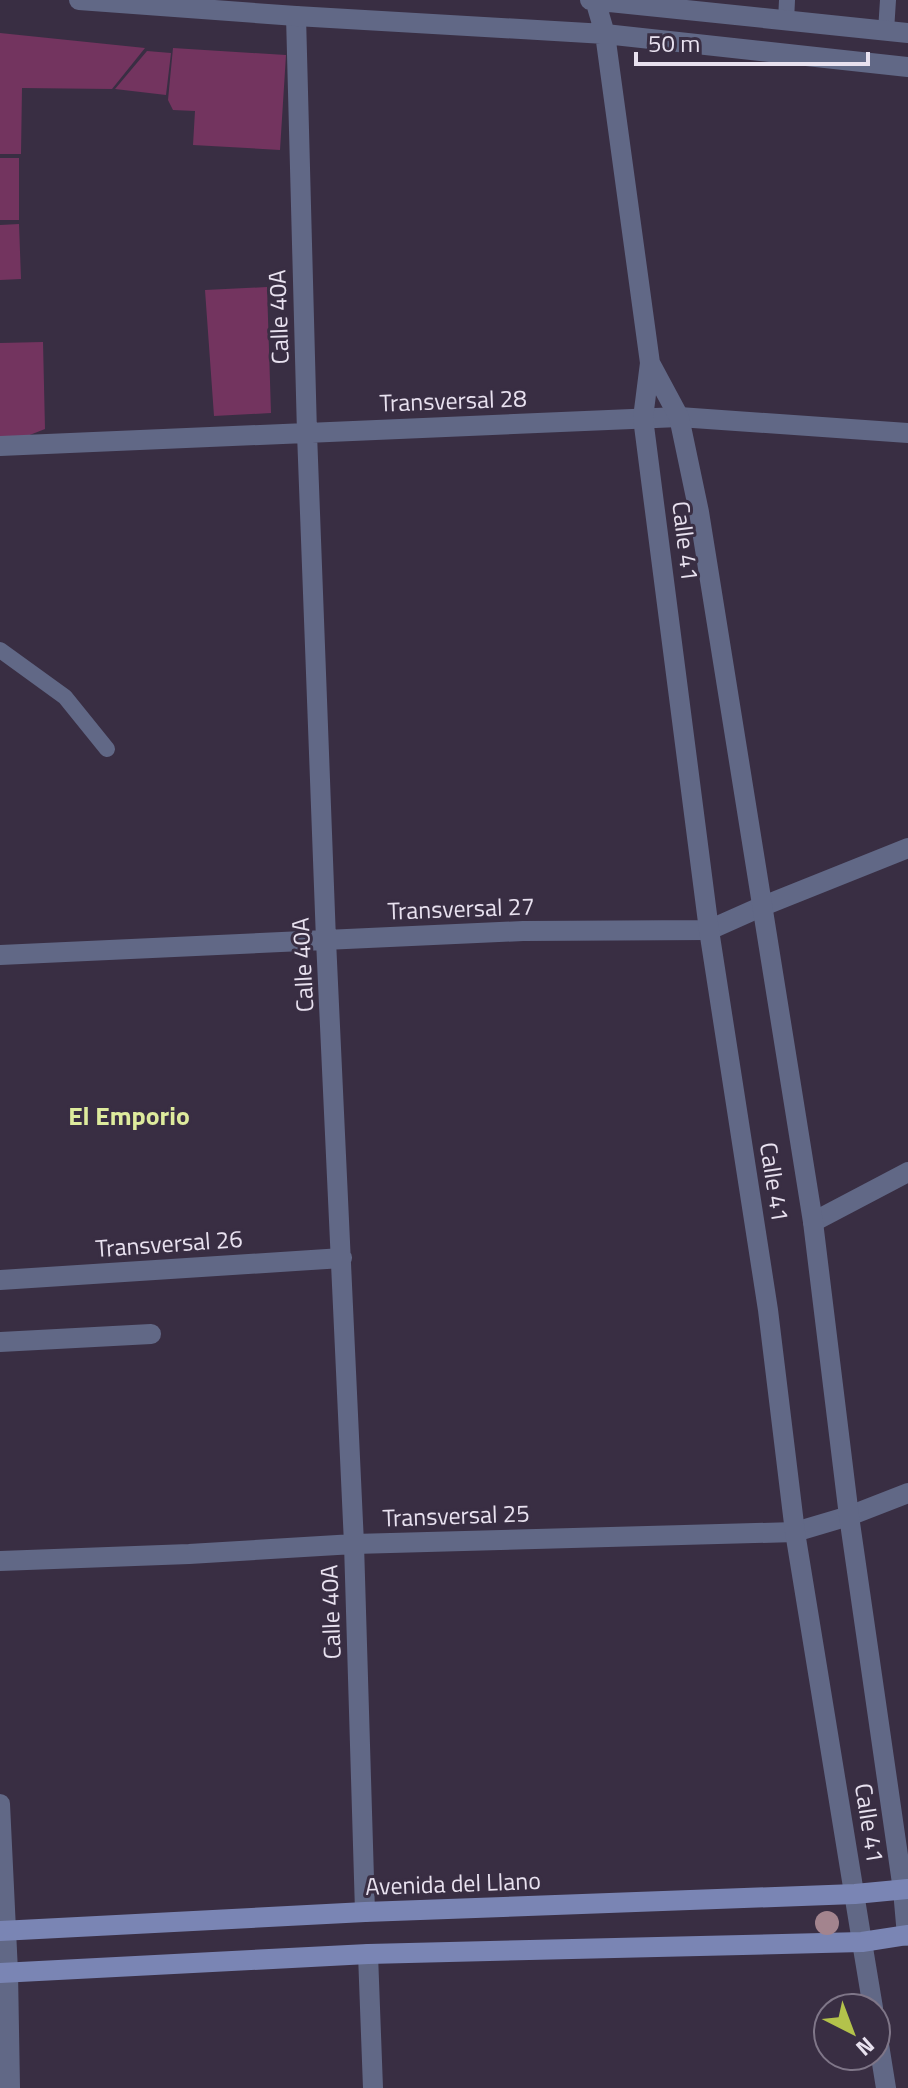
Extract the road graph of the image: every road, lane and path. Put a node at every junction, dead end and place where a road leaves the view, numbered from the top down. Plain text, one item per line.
1 (79, 0) edge
2 (593, 0) edge
3 (888, 0) edge
4 (786, 10) edge
5 (296, 16) junction
6 (886, 31) junction
7 (908, 33) edge
8 (605, 34) junction
9 (908, 67) edge
10 (650, 363) junction
11 (679, 417) junction
12 (643, 418) junction
13 (307, 433) junction
14 (908, 433) edge
15 (0, 446) edge
16 (0, 650) edge
17 (107, 749) dead end
18 (908, 848) edge
19 (763, 906) junction
20 (709, 930) junction
21 (326, 940) junction
22 (0, 955) edge
23 (908, 1172) edge
24 (813, 1222) junction
25 (342, 1258) junction
26 (0, 1280) edge
27 (151, 1334) dead end
28 (0, 1342) edge
29 (908, 1493) edge
30 (849, 1516) junction
31 (795, 1532) junction
32 (354, 1544) junction
33 (0, 1561) edge
34 (0, 1804) edge
35 (906, 1889) edge
36 (855, 1894) junction
37 (365, 1912) junction
38 (3, 1931) edge
39 (908, 1939) edge
40 (862, 1942) junction
41 (368, 1954) junction
42 (4, 1973) edge
43 (870, 1992) edge
44 (10, 2088) edge
45 (373, 2088) edge

1 - 5 street
2 - 4 street
2 - 8 street, Calle 41
3 - 6 lane
4 - 6 street
5 - 8 street
5 - 13 street, Calle 40A
6 - 7 street
8 - 9 street
8 - 10 street, Calle 41
10 - 11 street, Calle 41
10 - 12 street, Calle 41
11 - 12 street, Transversal 28
11 - 14 street, Transversal 28
11 - 19 street, Calle 41
12 - 13 street, Transversal 28
12 - 20 street, Calle 41
13 - 15 street, Transversal 28
13 - 21 street, Calle 40A
16 - 17 lane
18 - 19 street, Transversal 27
19 - 20 street, Transversal 27
19 - 24 street, Calle 41
20 - 21 street, Transversal 27
20 - 31 street, Calle 41
21 - 22 street, Transversal 27
21 - 25 street, Calle 40A
23 - 24 street
24 - 30 street, Calle 41
25 - 26 street, Transversal 26
25 - 32 street, Calle 40A
27 - 28 street
29 - 30 street, Transversal 25
30 - 31 street, Transversal 25
30 - 35 street, Calle 41
31 - 32 street, Transversal 25
31 - 36 street, Calle 41
32 - 33 street, Transversal 25
32 - 37 street, Calle 40A
34 - 38 street
35 - 36 main road, Avenida del Llano
35 - 39 street, Calle 41
36 - 37 main road, Avenida del Llano
36 - 40 street, Calle 41
37 - 38 main road, Avenida del Llano
38 - 42 street
39 - 40 main road
40 - 41 main road
40 - 43 street, Calle 41
41 - 42 main road
41 - 45 street
42 - 44 street

